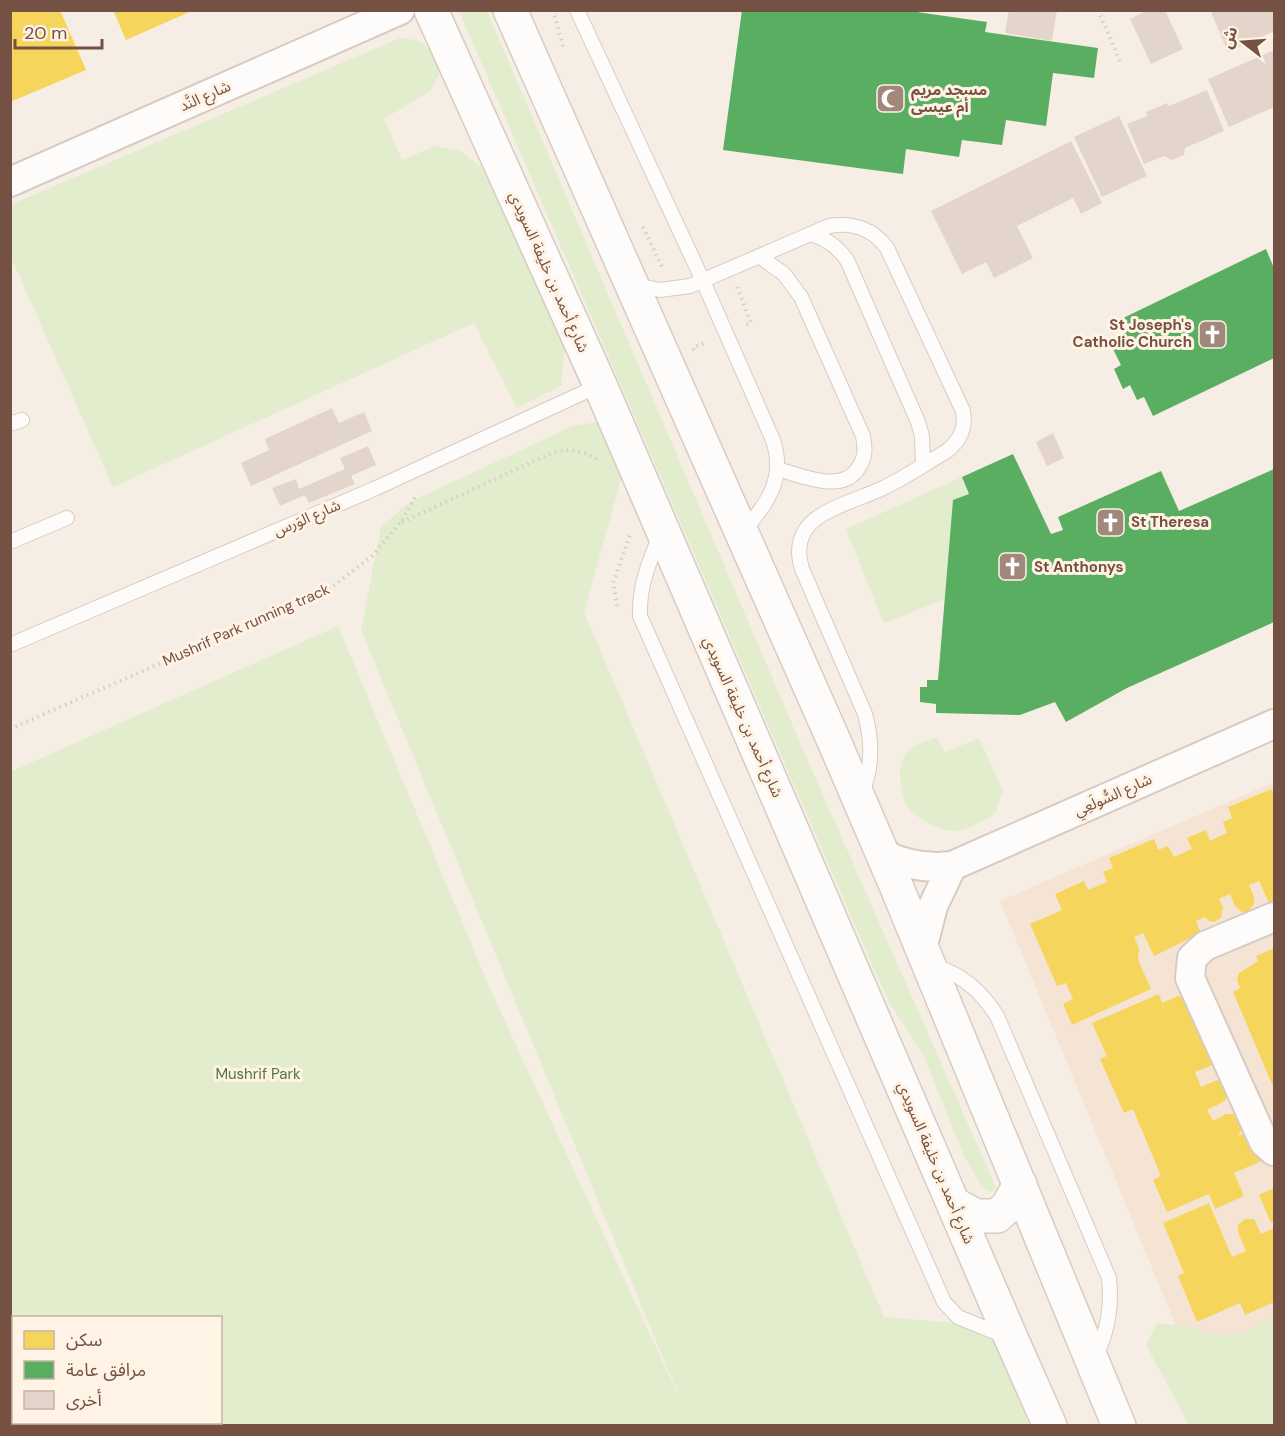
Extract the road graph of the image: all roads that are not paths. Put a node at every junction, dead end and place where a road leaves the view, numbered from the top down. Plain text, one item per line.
1 (400, 10) edge
2 (431, 10) edge
3 (510, 10) edge
4 (577, 10) edge
5 (10, 182) edge
6 (810, 234) junction
7 (759, 256) junction
8 (703, 281) junction
9 (631, 284) junction
10 (600, 385) junction
11 (923, 465) junction
12 (777, 469) junction
13 (67, 518) dead end
14 (662, 530) junction
15 (742, 534) junction
16 (10, 542) edge
17 (10, 645) edge
18 (1275, 724) edge
19 (859, 800) junction
20 (883, 854) junction
21 (952, 866) junction
22 (1275, 917) edge
23 (926, 957) junction
24 (1275, 1150) edge
25 (1020, 1184) junction
26 (954, 1204) junction
27 (1011, 1338) junction
28 (1093, 1362) junction
29 (1050, 1425) edge
30 (1119, 1425) edge

1 - 5 street, شارع النَّد
2 - 10 street, شارع أحمد بن خليفة السويدي
3 - 9 street
4 - 8 lane
6 - 7 lane
6 - 11 lane
6 - 11 lane
7 - 8 lane
7 - 12 lane
8 - 9 lane
8 - 12 lane
9 - 15 street
10 - 14 street, شارع أحمد بن خليفة السويدي
10 - 17 lane, شارع الوَرس
11 - 19 lane
12 - 15 lane
13 - 16 lane
14 - 26 street, شارع أحمد بن خليفة السويدي
14 - 27 lane
15 - 19 street
18 - 21 street, شارع السُّولَعِي
19 - 20 street
20 - 21 street, شارع السُّولَعِي
20 - 23 street
21 - 23 street
22 - 24 street
23 - 25 street
23 - 28 lane
25 - 26 street
25 - 28 street
26 - 27 street, شارع أحمد بن خليفة السويدي
27 - 29 street, شارع أحمد بن خليفة السويدي
28 - 30 street

